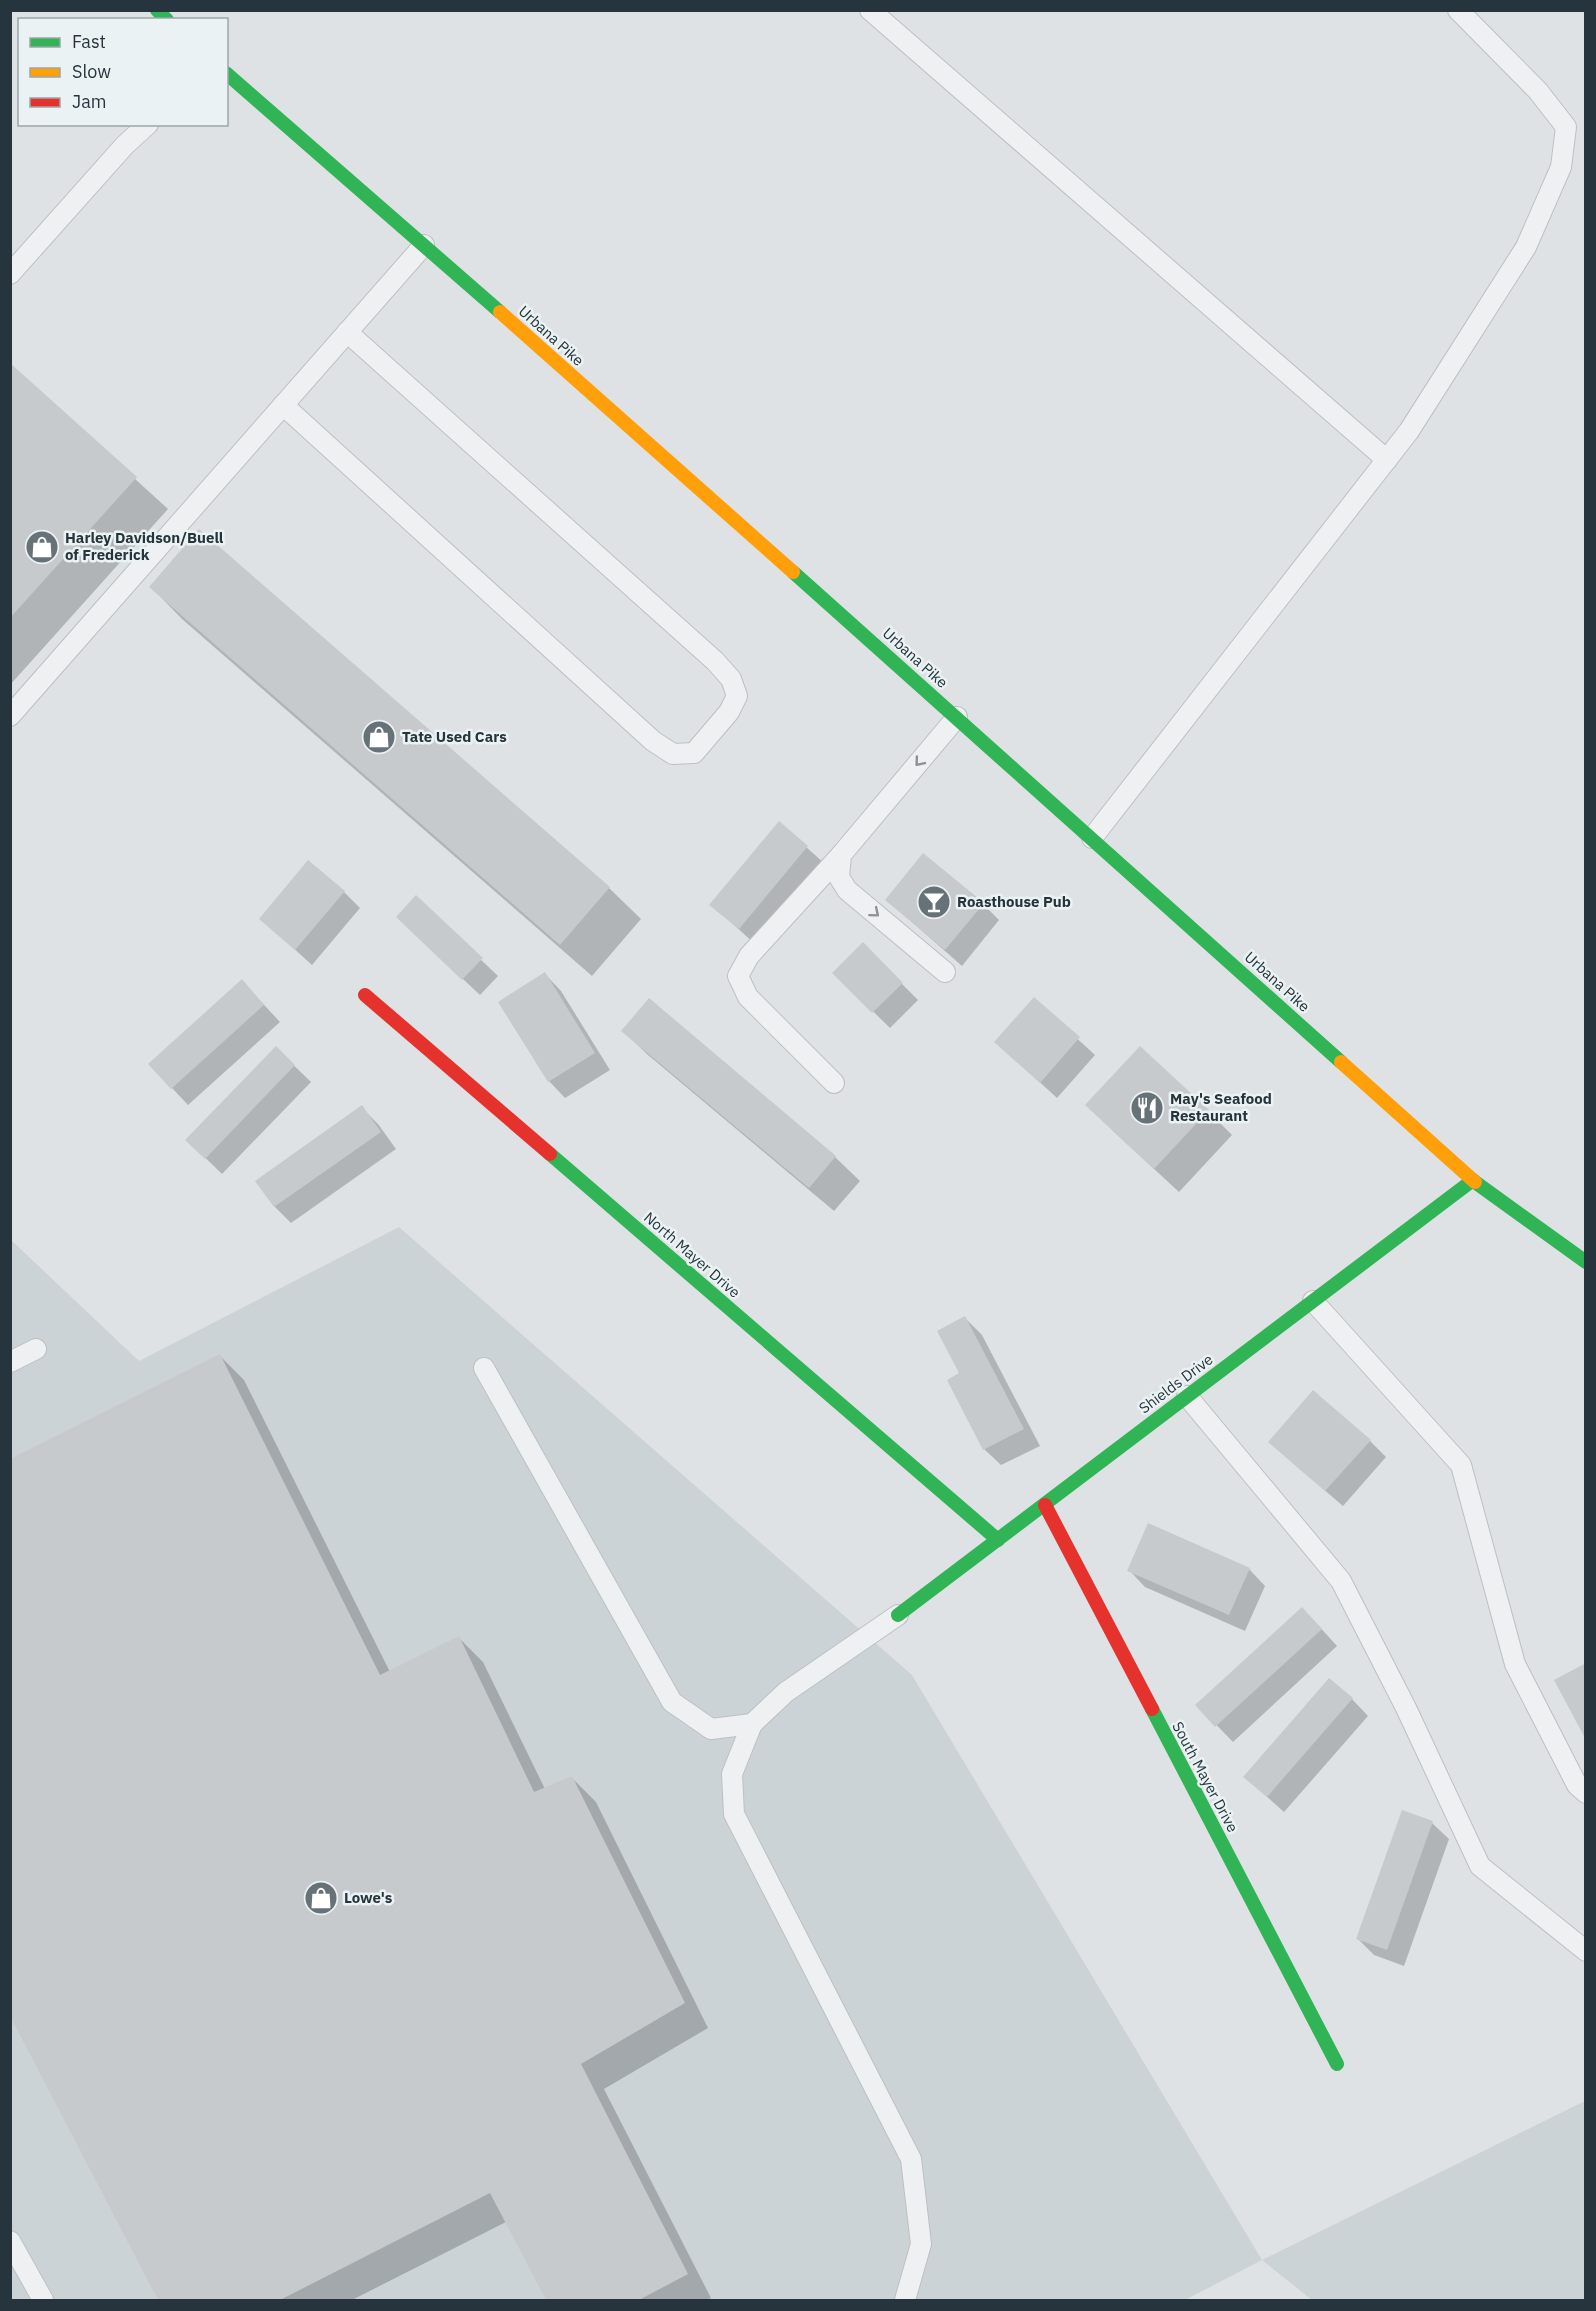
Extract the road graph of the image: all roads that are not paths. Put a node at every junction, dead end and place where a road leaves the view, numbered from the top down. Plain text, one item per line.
1 (870, 10) edge
2 (1458, 10) edge
3 (228, 75) edge
4 (146, 126) edge
5 (424, 244) junction
6 (10, 274) edge
7 (347, 332) junction
8 (283, 405) junction
9 (1387, 460) junction
10 (10, 716) edge
11 (957, 717) junction
12 (1092, 838) junction
13 (841, 855) junction
14 (945, 972) dead end
15 (365, 995) dead end
16 (834, 1083) dead end
17 (1473, 1180) junction
18 (1586, 1262) edge
19 (1312, 1301) junction
20 (36, 1349) dead end
21 (10, 1362) edge
22 (484, 1368) dead end
23 (1187, 1396) junction
24 (1045, 1505) junction
25 (998, 1539) junction
26 (898, 1615) joint
27 (752, 1724) junction
28 (1586, 1792) edge
29 (1586, 1951) edge
30 (1336, 2064) dead end
31 (10, 2241) edge
32 (43, 2301) edge
33 (905, 2301) edge

1 - 9 lane
2 - 9 lane
3 - 5 street, Urbana Pike
4 - 6 lane
5 - 7 lane
5 - 11 street, Urbana Pike
7 - 8 lane
7 - 8 lane
8 - 10 lane
9 - 12 lane
11 - 12 street, Urbana Pike
11 -> 13 lane
12 - 17 street, Urbana Pike
13 -> 14 lane
13 - 16 lane
15 - 25 street, North Mayer Drive
17 - 18 street, Urbana Pike
17 - 19 street, Shields Drive
19 - 23 street, Shields Drive
19 - 28 lane
20 - 21 lane
22 - 27 lane
23 - 24 street, Shields Drive
23 - 29 lane
24 - 25 street, Shields Drive
24 - 30 street, South Mayer Drive
25 - 26 street, Shields Drive
26 - 27 lane
27 - 33 lane
31 - 32 lane

